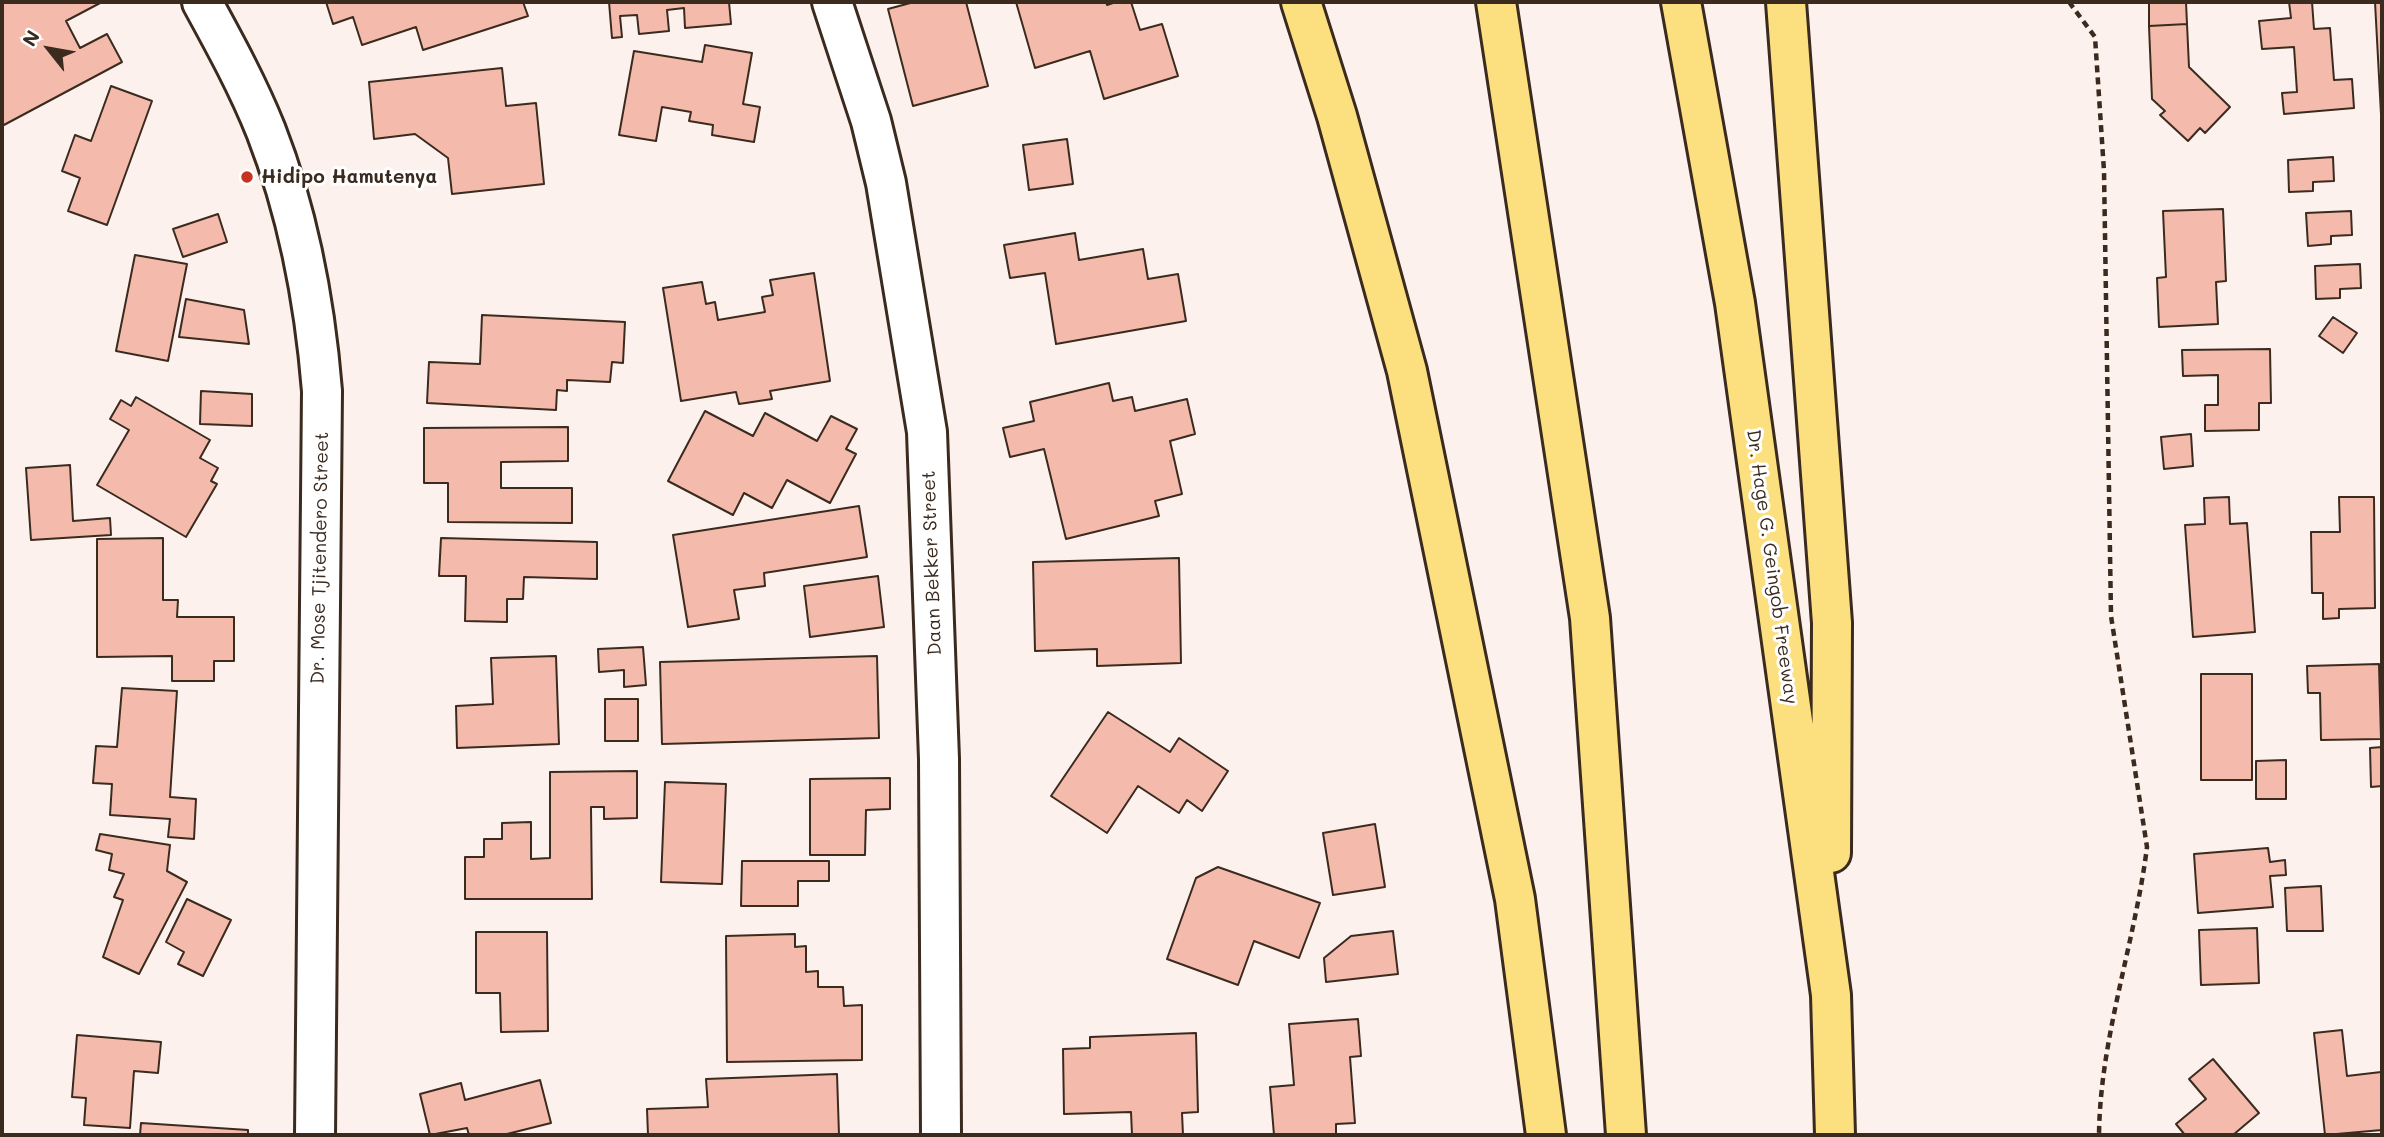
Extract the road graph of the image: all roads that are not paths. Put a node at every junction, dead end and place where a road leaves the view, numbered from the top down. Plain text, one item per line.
1 (202, 2) edge
2 (832, 2) edge
3 (1301, 2) edge
4 (1496, 2) edge
5 (1681, 2) edge
6 (1786, 2) edge
7 (1831, 995) junction
8 (315, 1135) edge
9 (941, 1135) edge
10 (1546, 1135) edge
11 (1626, 1135) edge
12 (1835, 1135) edge

1 - 8 street, Dr. Mose Tjitendero Street
2 - 9 street, Daan Bekker Street
3 - 10 highway
4 - 11 highway
5 - 7 highway, Dr. Hage G. Geingob Freeway
6 - 7 highway
7 - 12 highway, Dr. Hage G. Geingob Freeway

